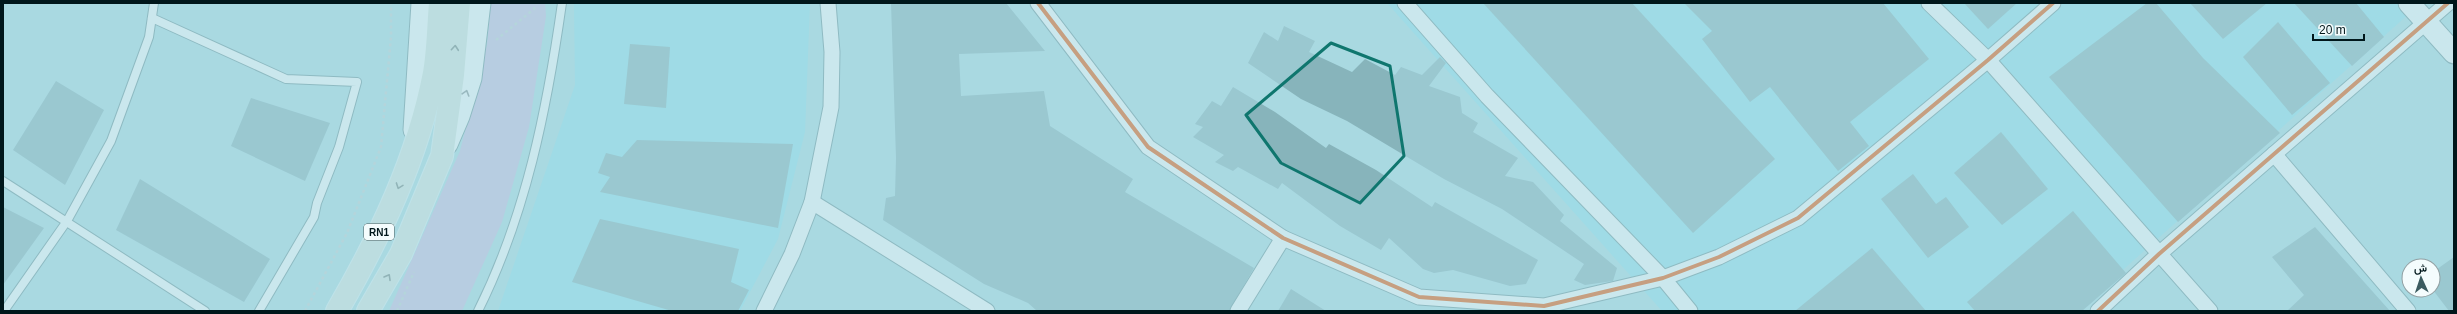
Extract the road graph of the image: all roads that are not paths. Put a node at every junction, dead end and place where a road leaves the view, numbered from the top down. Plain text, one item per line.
1 (154, 3) edge
2 (422, 3) edge
3 (440, 3) edge
4 (459, 3) edge
5 (480, 3) edge
6 (562, 3) edge
7 (828, 3) edge
8 (1038, 3) edge
9 (1405, 3) edge
10 (1929, 3) edge
11 (2053, 3) edge
12 (2409, 3) edge
13 (2448, 3) edge
14 (152, 18) junction
15 (2427, 22) junction
16 (2454, 53) edge
17 (1988, 60) junction
18 (412, 149) junction
19 (2274, 154) junction
20 (442, 156) junction
21 (3, 181) edge
22 (812, 202) junction
23 (67, 221) junction
24 (1283, 238) junction
25 (2159, 254) junction
26 (1663, 278) junction
27 (1544, 308) edge
28 (4, 311) edge
29 (205, 311) edge
30 (259, 311) edge
31 (338, 311) edge
32 (368, 311) edge
33 (478, 311) edge
34 (764, 311) edge
35 (987, 311) edge
36 (1238, 311) edge
37 (1690, 311) edge
38 (2098, 311) edge
39 (2210, 311) edge
40 (2408, 311) edge

1 - 14 lane
2 - 18 street
3 - 18 highway, RN1
20 -> 4 highway, RN1
20 -> 5 street
6 - 33 lane
7 - 22 street
8 - 24 street
9 - 26 street
10 - 17 street
11 - 17 street
12 - 15 street
13 - 15 street
14 - 23 lane
14 - 30 lane
15 - 16 street
15 - 19 street
17 - 25 street
17 - 26 street
18 -> 31 highway, RN1
19 - 25 street
19 - 40 street
32 -> 20 highway, RN1
21 - 23 lane
22 - 34 street
22 - 35 street
23 - 28 lane
23 - 29 lane
24 - 27 street
24 - 36 street
25 - 38 street
25 - 39 street
26 - 27 street
26 - 37 street

